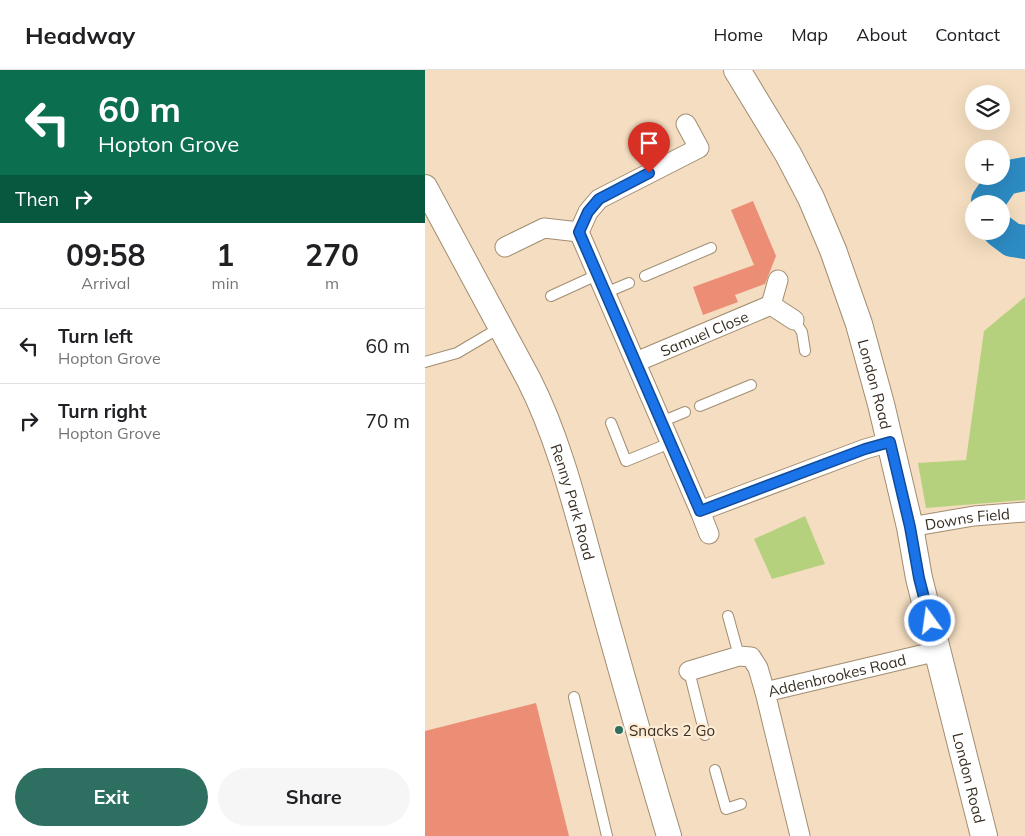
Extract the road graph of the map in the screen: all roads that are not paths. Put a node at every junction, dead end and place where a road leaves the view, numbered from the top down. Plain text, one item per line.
1 (737, 70) edge
2 (686, 124) dead end
3 (425, 187) edge
4 (579, 232) junction
5 (505, 247) dead end
6 (711, 248) dead end
7 (597, 275) junction
8 (645, 276) dead end
9 (778, 280) dead end
10 (629, 283) dead end
11 (605, 293) junction
12 (551, 296) dead end
13 (771, 305) junction
14 (794, 320) joint
15 (501, 327) junction
16 (805, 351) dead end
17 (425, 362) edge
18 (636, 362) junction
19 (751, 385) dead end
20 (700, 406) dead end
21 (685, 412) dead end
22 (661, 422) junction
23 (611, 423) dead end
24 (890, 442) junction
25 (670, 443) junction
26 (700, 511) junction
27 (1025, 512) edge
28 (910, 527) junction
29 (709, 534) dead end
30 (728, 616) dead end
31 (938, 651) junction
32 (739, 656) junction
33 (689, 671) joint
34 (765, 692) junction
35 (574, 697) dead end
36 (705, 735) dead end
37 (715, 770) dead end
38 (741, 804) dead end
39 (607, 836) edge
40 (669, 836) edge
41 (800, 836) edge
42 (984, 836) edge

1 - 24 main road, London Road
2 - 4 street
3 - 15 street, Renny Park Road
4 - 5 street
4 - 7 street
6 - 8 lane
7 - 11 street
7 - 12 lane
9 - 13 street
10 - 11 lane
11 - 18 street
13 - 14 street
13 - 18 street, Samuel Close
14 - 16 lane
15 - 17 lane
15 - 40 street, Renny Park Road
18 - 22 street
19 - 20 lane
21 - 22 lane
22 - 25 street
23 - 25 lane
24 - 26 street
24 - 28 main road, London Road
25 - 26 street
26 - 29 street
27 - 28 street, Downs Field
28 - 31 main road, London Road
30 - 32 lane
31 - 34 street, Addenbrookes Road
31 - 42 main road, London Road
32 - 33 street
32 - 34 street
33 - 36 lane
34 - 41 street, Addenbrookes Road
35 - 39 lane
37 - 38 lane

